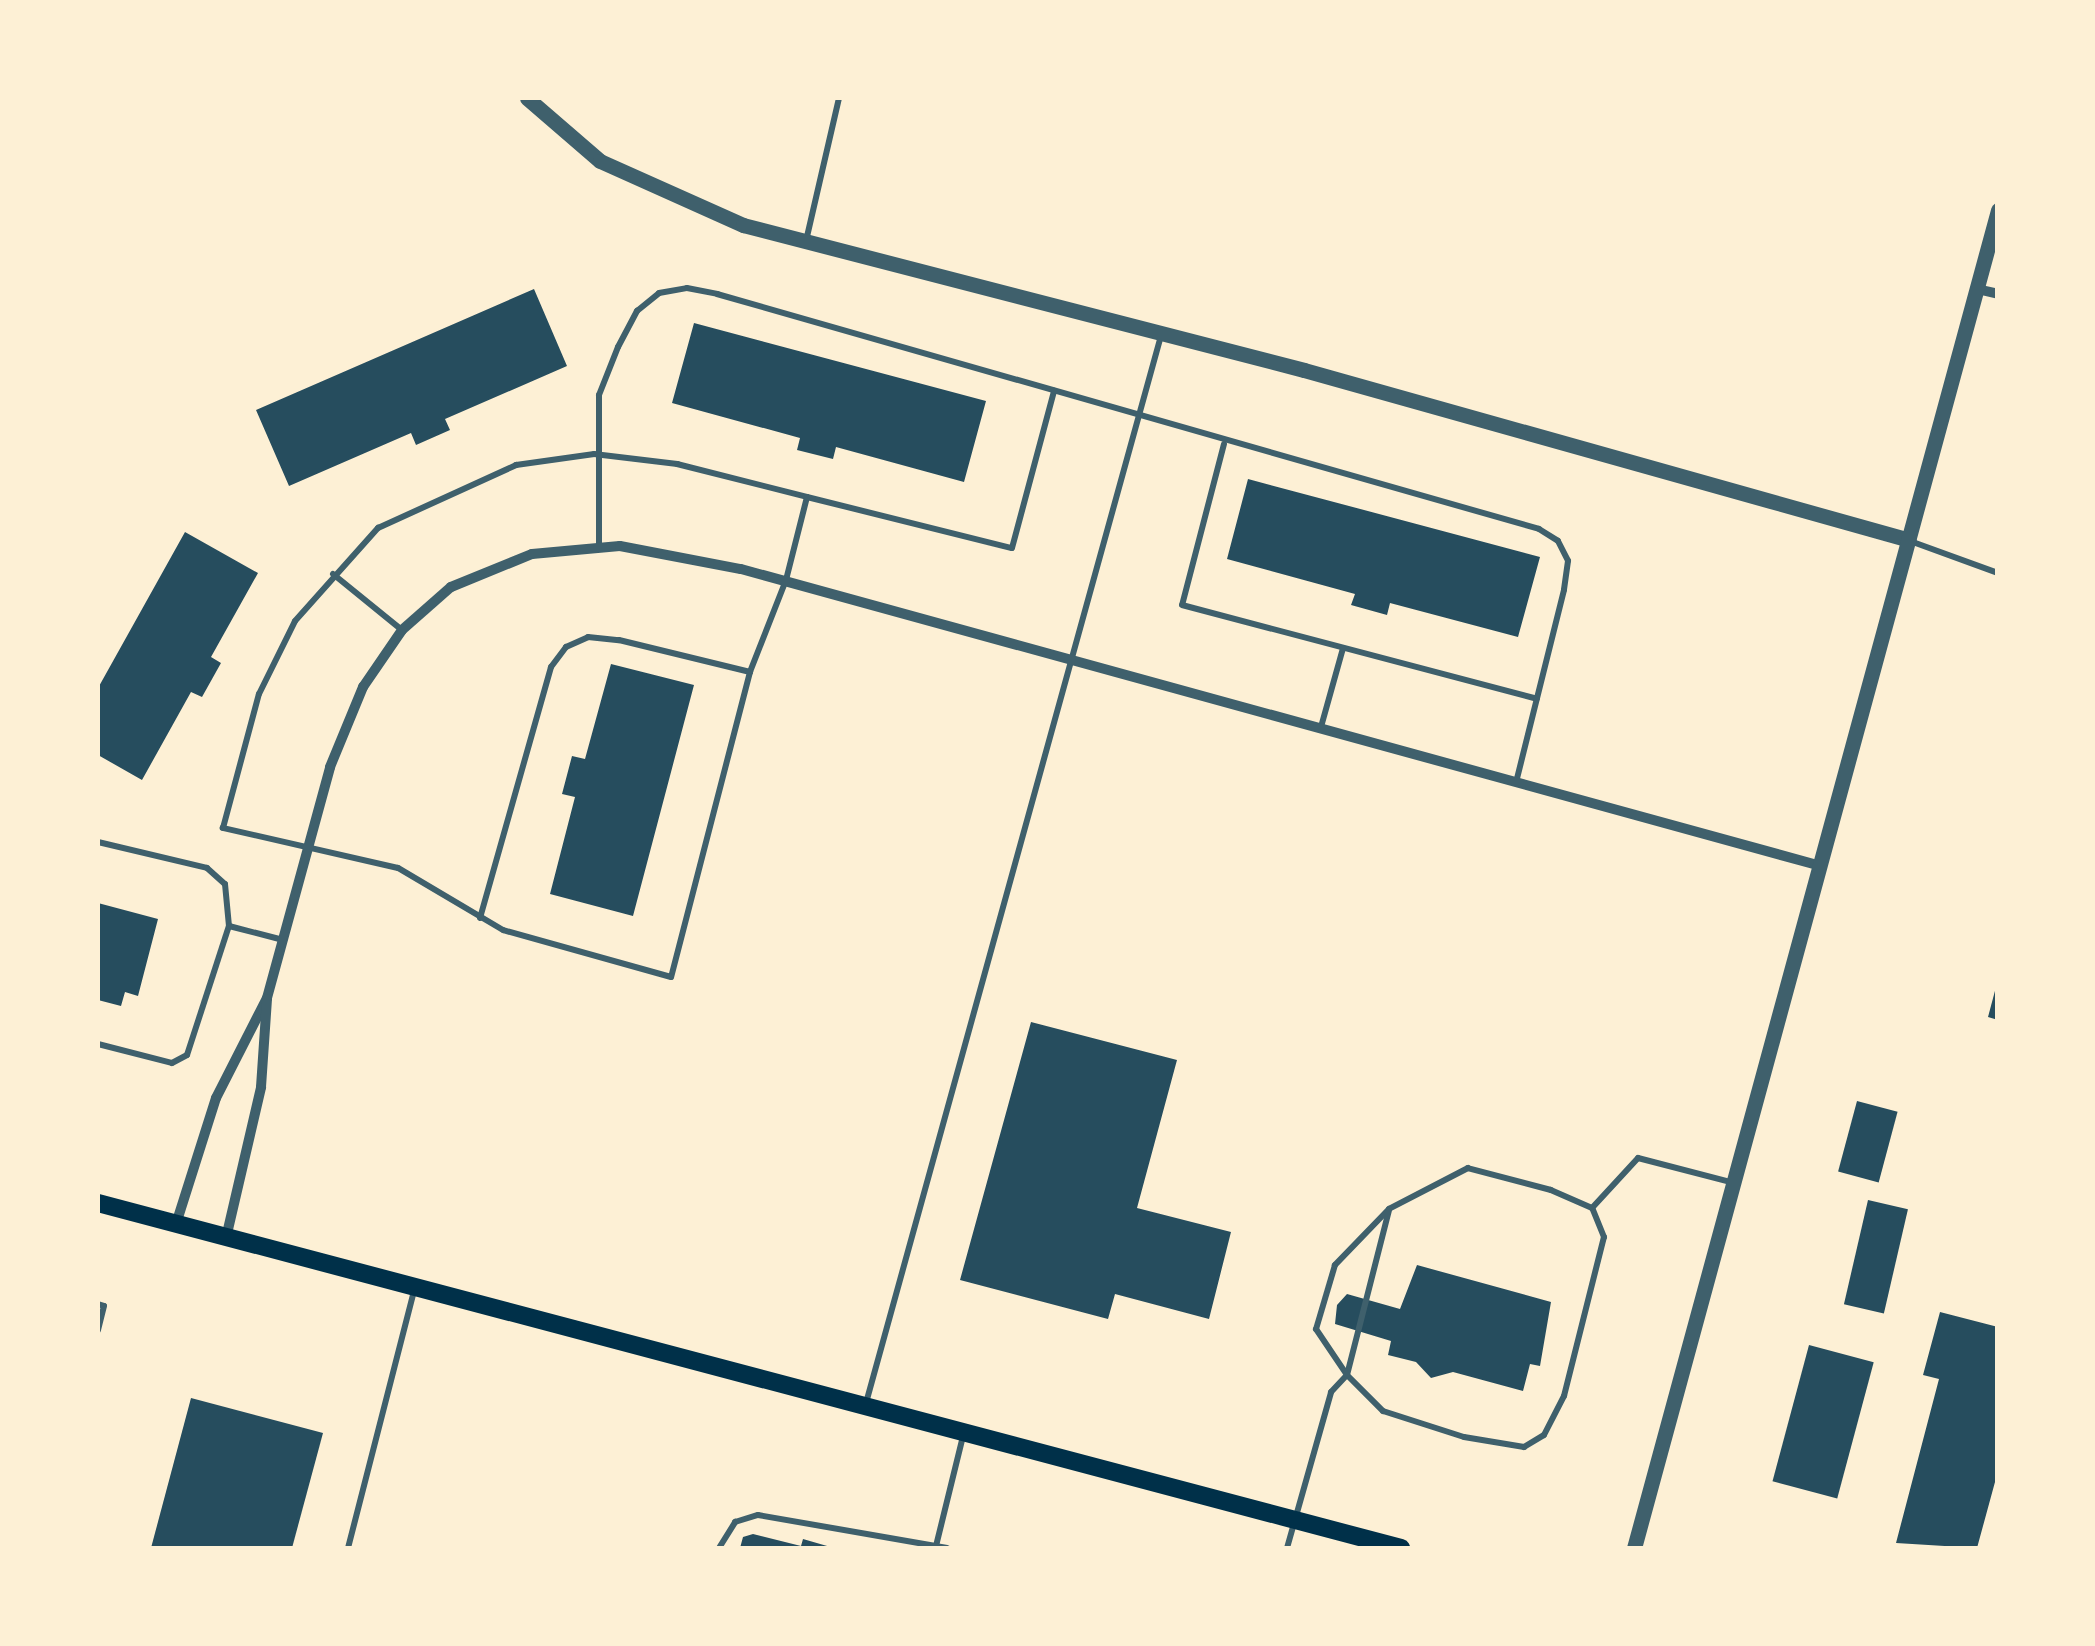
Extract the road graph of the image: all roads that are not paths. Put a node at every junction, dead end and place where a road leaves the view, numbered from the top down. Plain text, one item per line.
1 (527, 98) edge
2 (839, 98) edge
3 (1998, 210) edge
4 (806, 240) junction
5 (1977, 289) junction
6 (1998, 294) edge
7 (1162, 333) junction
8 (1054, 391) junction
9 (1139, 418) junction
10 (1224, 444) junction
11 (594, 454) junction
12 (807, 497) junction
13 (1908, 540) junction
14 (598, 546) junction
15 (1998, 573) edge
16 (334, 574) junction
17 (786, 580) junction
18 (402, 630) junction
19 (1343, 648) junction
20 (1074, 660) junction
21 (750, 672) junction
22 (1537, 699) junction
23 (1322, 727) junction
24 (1516, 782) junction
25 (98, 842) edge
26 (308, 846) junction
27 (1820, 866) junction
28 (480, 918) junction
29 (229, 926) junction
30 (283, 940) junction
31 (267, 998) junction
32 (98, 1044) edge
33 (1736, 1183) junction
34 (98, 1203) edge
35 (1592, 1208) junction
36 (1389, 1209) junction
37 (176, 1224) junction
38 (226, 1238) junction
39 (414, 1290) junction
40 (98, 1304) edge
41 (98, 1330) edge
42 (1346, 1375) junction
43 (864, 1409) junction
44 (963, 1435) junction
45 (1294, 1522) junction
46 (936, 1547) edge
47 (348, 1548) edge
48 (718, 1548) edge
49 (947, 1548) edge
50 (1287, 1548) edge
51 (1400, 1548) edge
52 (1634, 1548) edge

1 - 4 street
2 - 4 lane
3 - 5 street
4 - 7 street
5 - 6 street
5 - 13 street
7 - 9 lane
7 - 13 street
8 - 9 lane
8 - 11 lane
8 - 12 lane
9 - 10 lane
9 - 20 lane
10 - 19 lane
10 - 22 lane
11 - 12 lane
11 - 14 lane
11 - 16 lane
12 - 17 lane
13 - 15 lane
13 - 27 street
14 - 17 street
14 - 18 street
16 - 18 lane
16 - 26 lane
17 - 20 street
17 - 21 lane
18 - 26 street
19 - 22 lane
19 - 23 lane
20 - 23 street
20 - 43 lane
21 - 28 lane
21 - 28 lane
22 - 24 lane
23 - 24 street
24 - 27 street
25 - 29 lane
26 - 28 lane
26 - 30 street
27 - 33 street
29 - 30 lane
29 - 32 lane
30 - 31 street
31 - 37 street
31 - 38 street
33 - 35 lane
33 - 52 street
34 - 37 main road
35 - 36 lane
35 - 42 lane
36 - 42 lane
36 - 42 lane
37 - 38 main road
38 - 39 main road
39 - 43 main road
39 - 47 lane
40 - 41 lane
42 - 45 lane
43 - 44 main road
44 - 45 main road
44 - 46 lane
45 - 50 lane
45 - 51 main road
46 - 48 lane
46 - 49 lane

